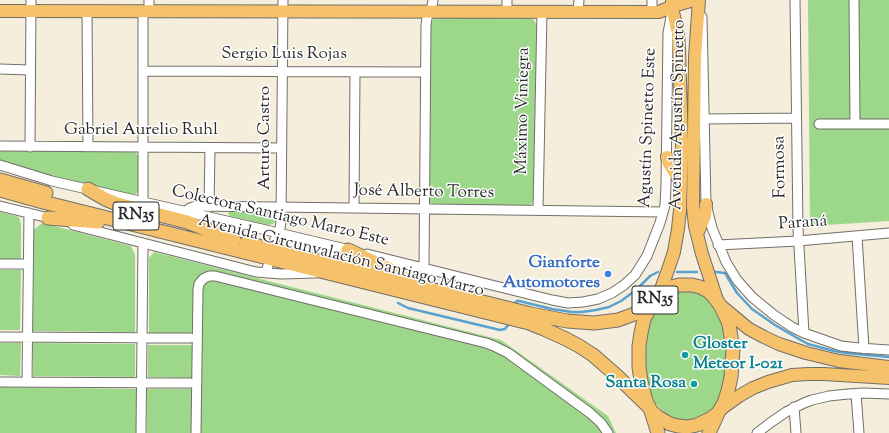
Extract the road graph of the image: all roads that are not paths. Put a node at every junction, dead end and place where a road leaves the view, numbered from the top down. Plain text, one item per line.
1 (694, 0) edge
2 (699, 0) edge
3 (795, 0) edge
4 (854, 0) edge
5 (672, 3) edge
6 (31, 6) edge
7 (283, 6) edge
8 (432, 6) edge
9 (507, 6) edge
10 (579, 6) edge
11 (652, 6) edge
12 (147, 8) edge
13 (0, 11) edge
14 (88, 11) junction
15 (542, 12) junction
16 (0, 69) edge
17 (30, 70) junction
18 (143, 71) junction
19 (282, 71) junction
20 (355, 72) junction
21 (425, 72) junction
22 (796, 118) junction
23 (705, 119) junction
24 (819, 124) dead end
25 (855, 124) junction
26 (889, 124) edge
27 (0, 146) edge
28 (30, 147) junction
29 (88, 147) junction
30 (143, 147) junction
31 (210, 148) junction
32 (281, 148) junction
33 (667, 157) junction
34 (0, 165) edge
35 (0, 180) edge
36 (681, 186) junction
37 (88, 189) junction
38 (0, 190) edge
39 (143, 201) junction
40 (706, 204) junction
41 (0, 206) edge
42 (209, 207) junction
43 (281, 207) junction
44 (354, 208) junction
45 (424, 209) junction
46 (538, 210) junction
47 (186, 211) junction
48 (663, 212) junction
49 (29, 213) junction
50 (48, 218) junction
51 (278, 232) junction
52 (889, 233) edge
53 (697, 234) junction
54 (856, 236) junction
55 (234, 240) junction
56 (798, 242) junction
57 (143, 243) junction
58 (218, 245) junction
59 (718, 245) junction
60 (348, 250) junction
61 (271, 254) junction
62 (0, 264) edge
63 (28, 264) junction
64 (424, 268) junction
65 (266, 273) junction
66 (328, 273) junction
67 (656, 298) junction
68 (552, 300) joint
69 (719, 302) junction
70 (505, 307) junction
71 (804, 333) junction
72 (0, 337) edge
73 (27, 337) junction
74 (142, 338) junction
75 (190, 338) dead end
76 (864, 349) junction
77 (889, 350) edge
78 (889, 367) edge
79 (889, 378) edge
80 (0, 382) edge
81 (27, 382) junction
82 (142, 383) junction
83 (190, 384) dead end
84 (856, 394) junction
85 (889, 394) edge
86 (794, 407) junction
87 (650, 409) junction
88 (720, 411) junction
89 (141, 433) edge
90 (196, 433) edge
91 (608, 433) edge
92 (658, 433) edge
93 (709, 433) edge
94 (758, 433) edge
95 (796, 433) edge
96 (858, 433) edge

1 - 5 main road
2 - 23 street
2 - 53 main road, Avenida Agustín Spinetto
3 - 22 street, Formosa
4 - 25 street
5 - 11 main road
5 - 33 street, Agustín Spinetto Este
5 - 36 main road, Avenida Agustín Spinetto
6 - 13 main road
6 - 14 main road
6 - 17 street
7 - 8 main road
7 - 12 main road
7 - 19 street, Arturo Castro
8 - 9 main road
8 - 21 street
9 - 15 main road
10 - 11 main road
10 - 15 main road
12 - 14 main road
12 - 18 street
14 - 29 street
15 - 46 street, Máximo Viniegra
16 - 17 street
17 - 28 street
18 - 19 street, Sergio Luis Rojas
18 - 30 street
19 - 20 street, Sergio Luis Rojas
19 - 32 street, Arturo Castro
20 - 21 street, Sergio Luis Rojas
20 - 44 street
21 - 45 street
22 - 23 street
22 - 56 street, Formosa
23 - 40 street
24 - 25 street
25 - 26 street
27 - 28 street, Gabriel Aurelio Ruhl
28 - 29 street, Gabriel Aurelio Ruhl
29 - 30 street, Gabriel Aurelio Ruhl
30 - 31 street, Gabriel Aurelio Ruhl
30 - 39 street
31 - 32 street, Gabriel Aurelio Ruhl
31 - 42 street
32 - 43 street, Arturo Castro
33 - 36 main road
33 - 48 street, Agustín Spinetto Este
34 - 37 street, Colectora Santiago Marzo Este
35 - 55 highway, Avenida Circunvalación Santiago Marzo / RN35
36 - 67 main road, Avenida Agustín Spinetto
37 - 39 street, Colectora Santiago Marzo Este
37 - 55 highway
38 - 58 highway, Avenida Circunvalación Santiago Marzo / RN35
39 - 47 street, Colectora Santiago Marzo Este
40 - 53 main road
40 - 59 street
41 - 49 street
42 - 43 street, José Alberto Torres
42 - 47 street, José Alberto Torres
43 - 44 street, José Alberto Torres
43 - 51 street, Arturo Castro
44 - 45 street, José Alberto Torres
45 - 46 street, José Alberto Torres
45 - 64 street
46 - 48 street, José Alberto Torres
47 - 51 street, Colectora Santiago Marzo Este
48 - 68 street, Agustín Spinetto Este
49 - 50 street
49 - 63 street
50 - 57 street
50 - 58 highway
51 - 60 street, Colectora Santiago Marzo Este
51 - 61 street, Arturo Castro
52 - 54 street, Paraná
53 - 69 main road, Avenida Agustín Spinetto
54 - 56 street, Paraná
54 - 76 street
55 - 61 highway, Avenida Circunvalación Santiago Marzo / RN35
56 - 59 street, Paraná
56 - 71 street, Formosa
57 - 65 street
57 - 74 street
58 - 61 highway, Avenida Circunvalación Santiago Marzo / RN35
59 - 71 street
60 - 64 street, Colectora Santiago Marzo Este
60 - 70 highway
61 - 65 street, Arturo Castro
61 - 66 highway, Avenida Circunvalación Santiago Marzo / RN35
61 - 70 highway, Avenida Circunvalación Santiago Marzo / RN35
62 - 63 street
63 - 73 street
64 - 68 street, Colectora Santiago Marzo Este
65 - 66 street
66 - 87 highway, Avenida Circunvalación Santiago Marzo / RN35
67 - 69 highway, RN35
67 - 70 highway, Avenida Circunvalación Santiago Marzo / RN35
67 - 87 highway, RN35
69 - 78 main road
69 - 88 highway, RN35
71 - 76 street
72 - 73 street
73 - 74 street
73 - 81 street
74 - 75 street
74 - 82 street
76 - 77 street
79 - 88 main road
80 - 81 street
81 - 82 street
82 - 83 street
82 - 89 street
84 - 85 street
84 - 86 street
84 - 96 street
86 - 94 street
86 - 95 street
87 - 88 highway, RN35
87 - 92 highway, RN35
88 - 93 highway, RN35
90 - 91 street

